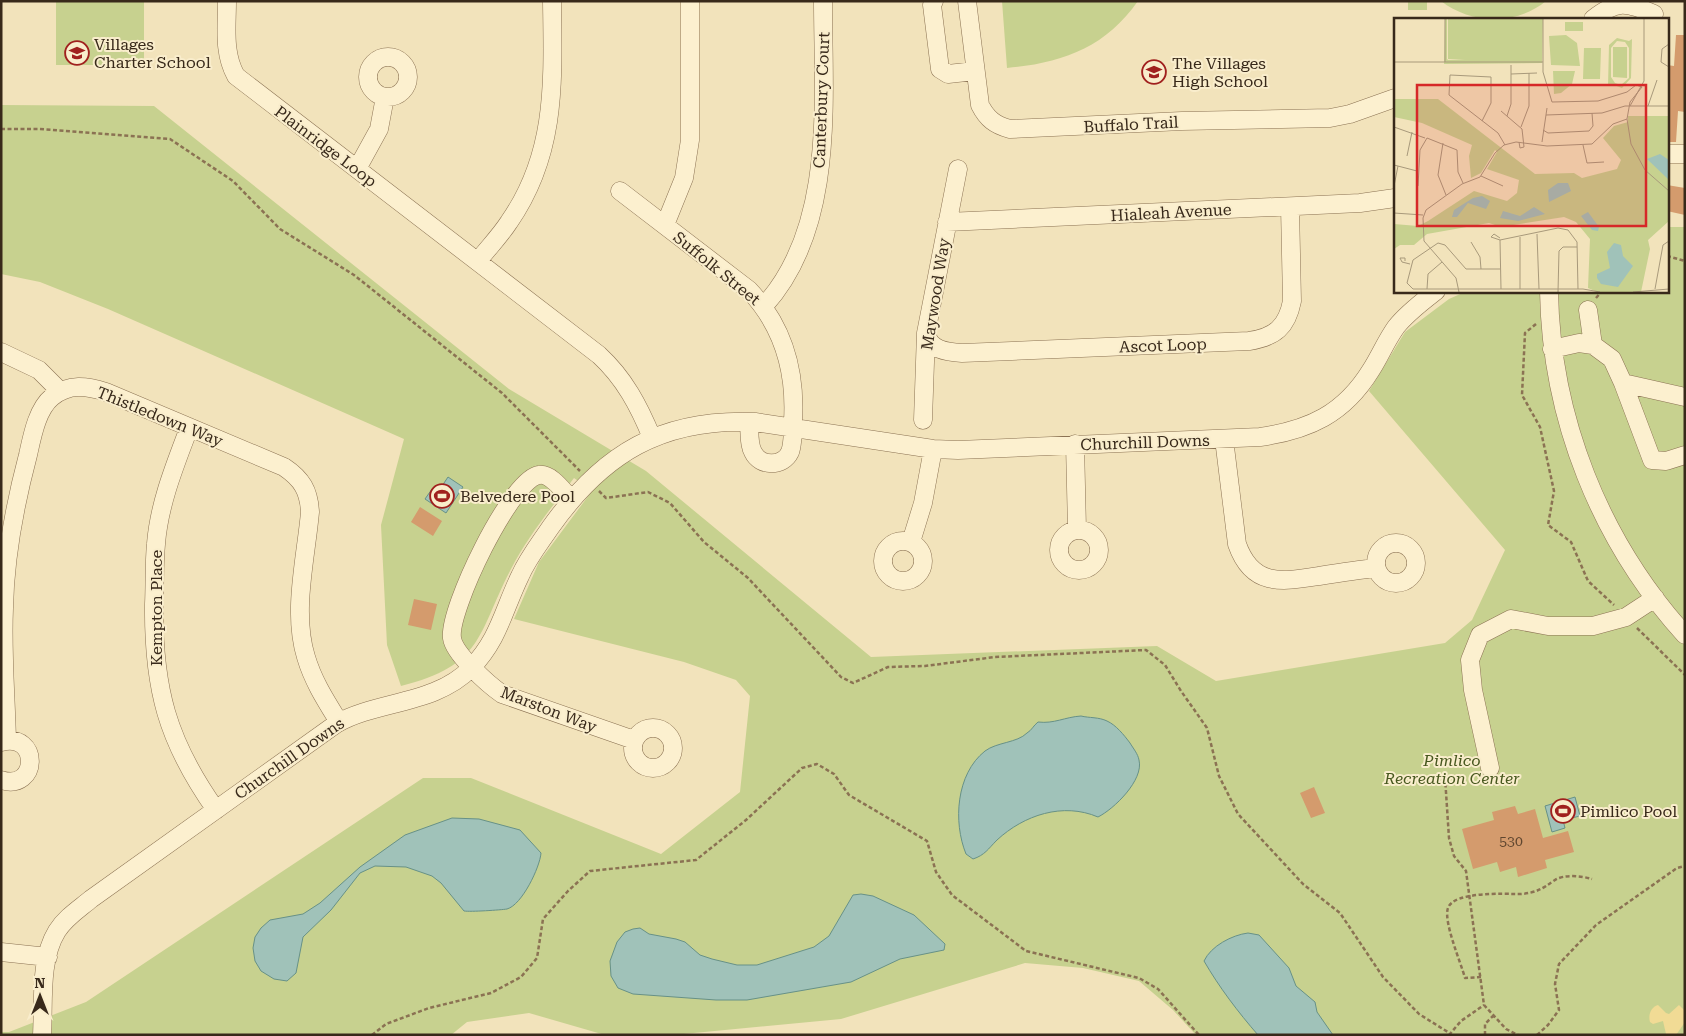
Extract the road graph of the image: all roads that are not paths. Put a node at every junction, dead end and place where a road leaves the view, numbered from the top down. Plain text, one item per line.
1 (227, 1) edge
2 (552, 1) edge
3 (690, 1) edge
4 (823, 1) edge
5 (934, 1) edge
6 (967, 1) edge
7 (1653, 13) edge
8 (1593, 18) edge
9 (975, 71) junction
10 (385, 97) dead end
11 (1394, 98) edge
12 (1668, 154) edge
13 (1685, 154) edge
14 (357, 169) junction
15 (958, 169) dead end
16 (620, 191) dead end
17 (1394, 198) edge
18 (1290, 206) junction
19 (947, 222) junction
20 (664, 225) junction
21 (478, 261) junction
22 (1435, 292) edge
23 (1549, 292) edge
24 (764, 306) junction
25 (1588, 310) dead end
26 (926, 333) junction
27 (1593, 345) junction
28 (1552, 349) junction
29 (1, 352) edge
30 (1623, 383) junction
31 (60, 391) junction
32 (1685, 397) edge
33 (923, 420) dead end
34 (749, 422) junction
35 (793, 427) junction
36 (190, 428) junction
37 (652, 438) junction
38 (1224, 439) junction
39 (1075, 444) junction
40 (933, 449) junction
41 (1685, 456) edge
42 (571, 500) junction
43 (1077, 529) dead end
44 (911, 542) dead end
45 (1376, 568) dead end
46 (1655, 598) junction
47 (2, 628) edge
48 (1685, 635) edge
49 (472, 667) junction
50 (339, 722) junction
51 (634, 740) dead end
52 (4, 742) edge
53 (1490, 768) dead end
54 (1, 780) edge
55 (216, 810) junction
56 (1, 952) edge
57 (48, 957) junction
58 (42, 1035) edge

1 - 14 street, Plainridge Loop
2 - 21 street
3 - 20 street, Suffolk Street
4 - 24 street, Canterbury Court
5 - 9 street
6 - 9 street, Buffalo Trail
7 - 8 street
9 - 11 street, Buffalo Trail
10 - 14 street
12 - 13 street
14 - 21 street, Plainridge Loop
15 - 19 street, Maywood Way
16 - 20 street, Suffolk Street
17 - 18 street, Hialeah Avenue
18 - 19 street, Hialeah Avenue
18 - 26 street, Ascot Loop
19 - 26 street, Maywood Way
20 - 24 street, Suffolk Street
21 - 37 street, Plainridge Loop
22 - 38 street, Churchill Downs
23 - 28 street
24 - 35 street, Suffolk Street
25 - 27 street
26 - 33 street, Maywood Way
27 - 28 street
27 - 30 street
28 - 46 street
29 - 31 street
30 - 32 street
30 - 41 street
31 - 36 street, Thistledown Way
31 - 47 street
34 - 35 street, Churchill Downs
34 - 35 street
34 - 37 street, Churchill Downs
35 - 40 street, Churchill Downs
36 - 50 street, Thistledown Way
36 - 55 street, Kempton Place
37 - 42 street, Churchill Downs
38 - 39 street, Churchill Downs
38 - 45 street
39 - 40 street, Churchill Downs
39 - 43 street
40 - 44 street
42 - 49 street, Churchill Downs
42 - 49 street, Marston Way
46 - 48 street
46 - 53 street
47 - 52 street
49 - 50 street, Churchill Downs
49 - 51 street, Marston Way
50 - 55 street, Churchill Downs
52 - 54 street
55 - 57 street, Churchill Downs
56 - 57 street
57 - 58 street, Churchill Downs

